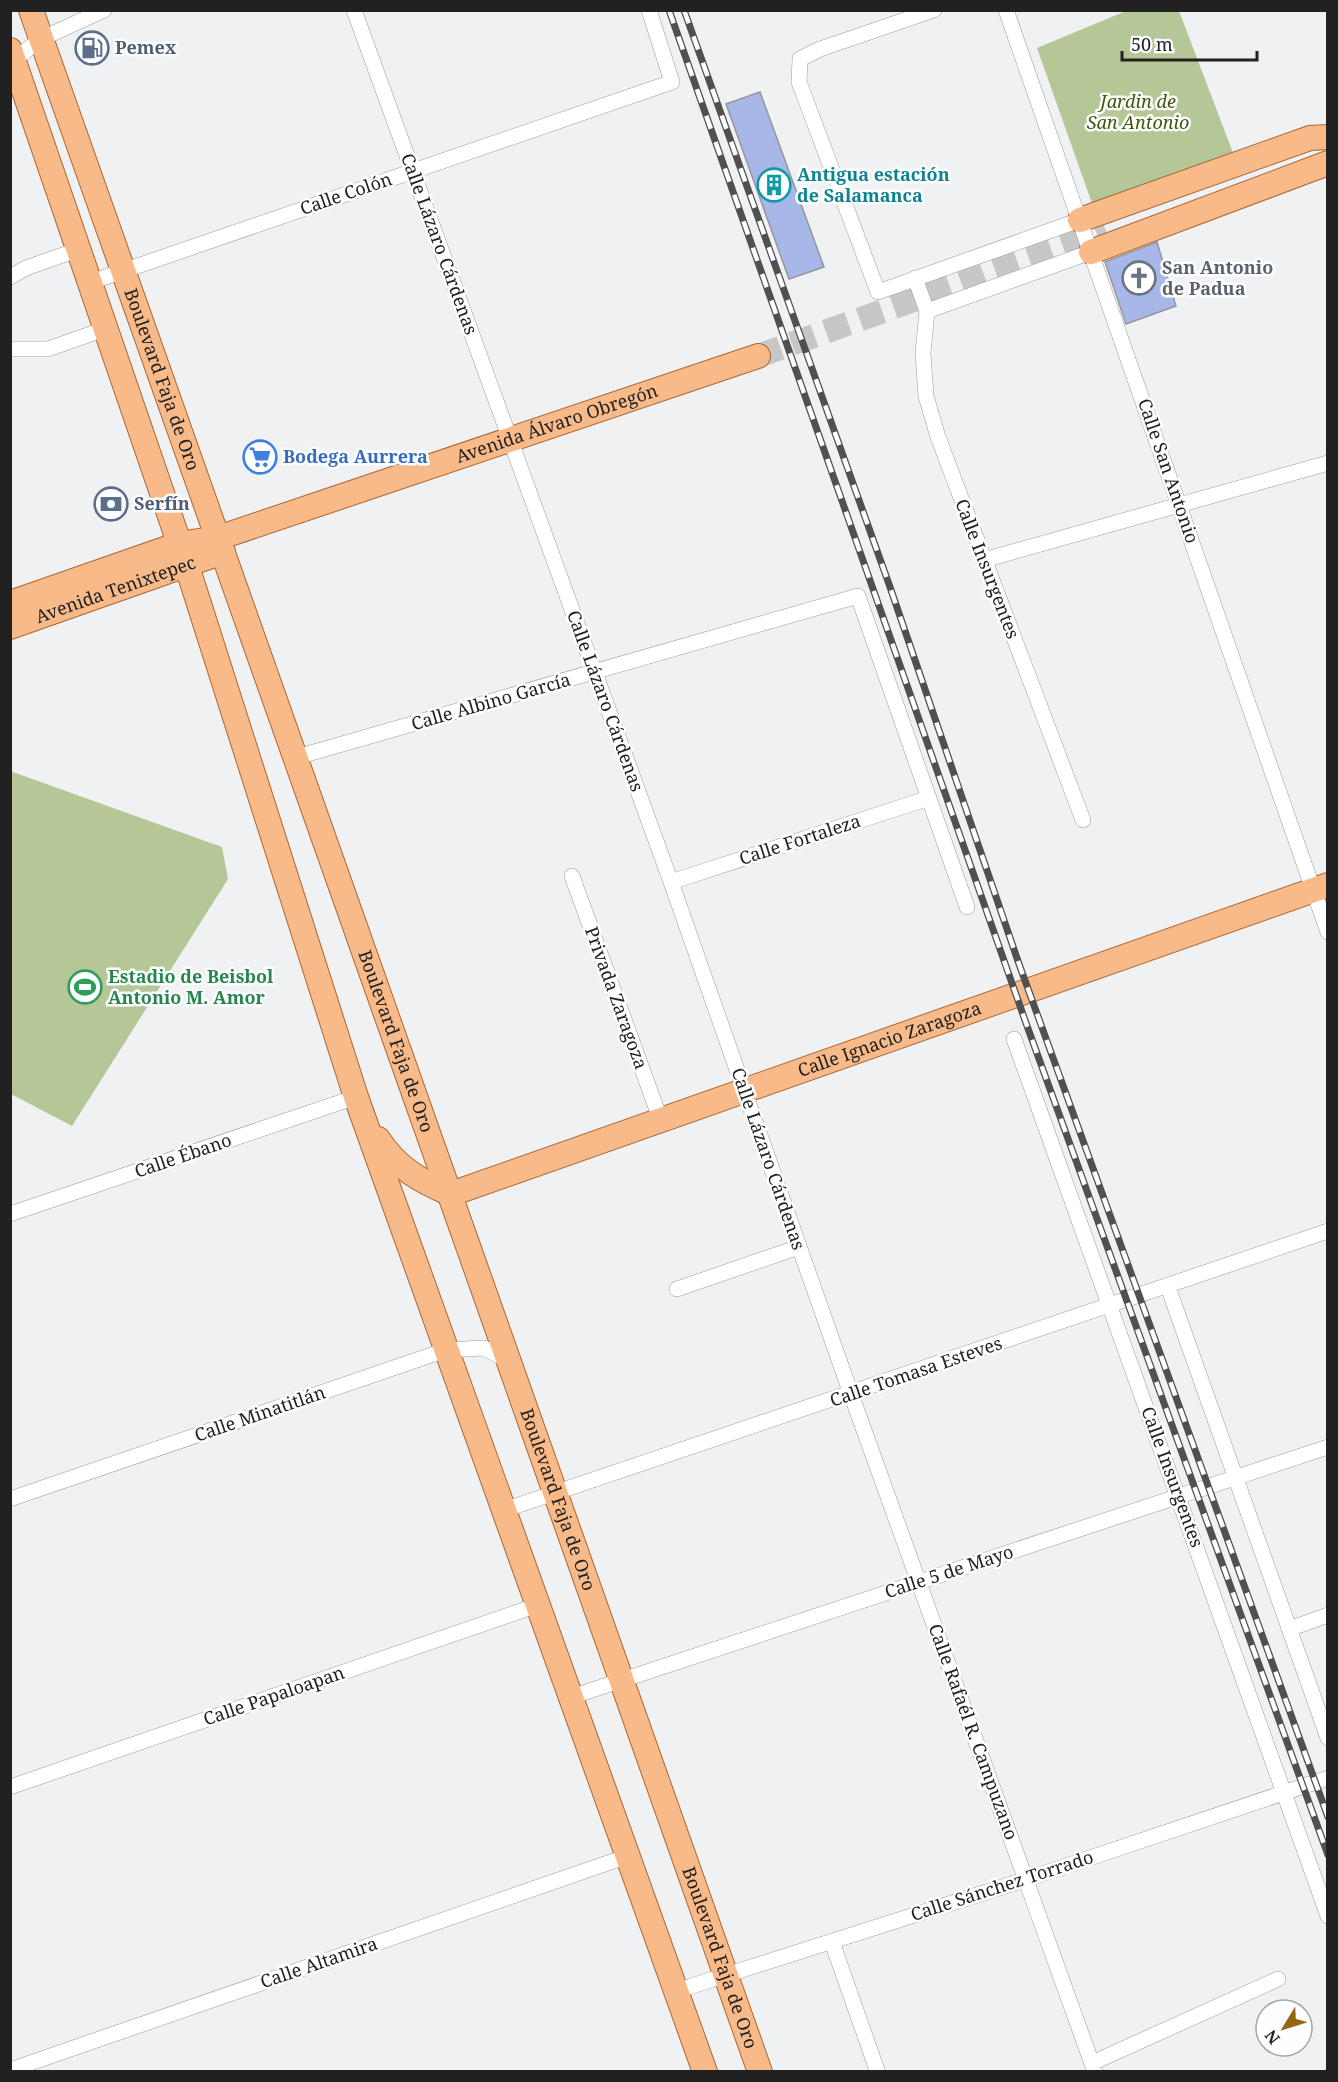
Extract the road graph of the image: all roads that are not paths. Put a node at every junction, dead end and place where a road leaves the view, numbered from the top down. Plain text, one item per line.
1 (31, 10) edge
2 (104, 10) edge
3 (354, 10) edge
4 (649, 10) edge
5 (934, 10) edge
6 (1006, 10) edge
7 (41, 39) junction
8 (11, 58) edge
9 (1328, 136) edge
10 (1328, 151) edge
11 (1328, 163) edge
12 (412, 172) junction
13 (1080, 220) junction
14 (1106, 231) tunnel mouth
15 (77, 250) junction
16 (1091, 252) junction
17 (122, 271) junction
18 (10, 277) edge
19 (915, 278) junction
20 (88, 283) junction
21 (927, 310) junction
22 (105, 329) junction
23 (10, 349) edge
24 (758, 356) tunnel mouth
25 (510, 440) junction
26 (1328, 463) edge
27 (1180, 504) junction
28 (221, 545) junction
29 (182, 554) junction
30 (984, 560) junction
31 (10, 603) edge
32 (10, 627) edge
33 (594, 672) junction
34 (297, 758) junction
35 (929, 798) junction
36 (1083, 820) dead end
37 (572, 876) dead end
38 (671, 882) junction
39 (1320, 888) edge
40 (967, 907) dead end
41 (1328, 932) edge
42 (1014, 1040) dead end
43 (744, 1091) junction
44 (356, 1097) junction
45 (661, 1120) junction
46 (451, 1194) junction
47 (10, 1215) edge
48 (1328, 1231) edge
49 (799, 1247) junction
50 (1168, 1287) junction
51 (677, 1289) dead end
52 (1111, 1305) junction
53 (446, 1350) junction
54 (509, 1361) junction
55 (850, 1394) junction
56 (1328, 1448) edge
57 (1235, 1477) junction
58 (556, 1493) junction
59 (1179, 1496) junction
60 (10, 1499) edge
61 (504, 1510) junction
62 (918, 1582) junction
63 (538, 1605) junction
64 (1328, 1615) edge
65 (1289, 1629) junction
66 (622, 1679) junction
67 (571, 1697) junction
68 (1328, 1738) edge
69 (1328, 1778) edge
70 (10, 1787) edge
71 (1284, 1793) junction
72 (628, 1856) junction
73 (1027, 1879) junction
74 (1328, 1916) edge
75 (832, 1942) junction
76 (727, 1975) junction
77 (1278, 1979) dead end
78 (676, 1991) junction
79 (749, 2039) junction
80 (1093, 2067) edge
81 (10, 2070) edge
82 (877, 2070) dead end
83 (705, 2072) edge
84 (749, 2072) edge
85 (760, 2072) edge

1 - 7 main road, Boulevard Faja de Oro
2 - 7 street
3 - 12 street, Calle Lázaro Cárdenas
4 - 12 street, Calle Colón
5 - 19 street
6 - 13 street, Calle San Antonio
7 - 8 street
7 - 17 main road, Boulevard Faja de Oro
8 - 15 main road, Boulevard Faja de Oro
9 - 13 main road
10 - 14 main road
11 - 16 main road
12 - 17 street, Calle Colón
12 - 25 street, Calle Lázaro Cárdenas
13 - 16 street, Calle San Antonio
13 - 19 street
15 - 18 street
15 - 20 main road, Boulevard Faja de Oro
16 - 21 street
16 - 27 street, Calle San Antonio
17 - 20 street, Calle Colón
17 - 28 main road, Boulevard Faja de Oro
19 - 21 street
20 - 22 main road, Boulevard Faja de Oro
21 - 30 street, Calle Insurgentes
22 - 23 street
22 - 29 main road, Boulevard Faja de Oro
24 - 25 main road, Avenida Álvaro Obregón
25 - 28 main road, Avenida Álvaro Obregón
25 - 33 street, Calle Lázaro Cárdenas
26 - 27 street
27 - 30 street
27 - 39 street, Calle San Antonio
28 - 29 main road, Avenida Tenixtepec
28 - 34 main road, Boulevard Faja de Oro
29 - 31 main road, Avenida Tenixtepec
29 - 32 main road, Avenida Tenixtepec
29 - 44 main road, Boulevard Faja de Oro
30 - 36 street, Calle Insurgentes
33 - 34 street, Calle Albino García
33 - 35 street, Calle Albino García
33 - 38 street, Calle Lázaro Cárdenas
34 - 46 main road, Boulevard Faja de Oro
35 - 38 street, Calle Fortaleza
35 - 40 street
37 - 45 street, Privada Zaragoza
38 - 43 street, Calle Lázaro Cárdenas
39 - 41 street, Calle San Antonio
39 - 43 main road, Calle Ignacio Zaragoza
42 - 52 street, Calle Insurgentes
43 - 45 main road, Calle Ignacio Zaragoza
43 - 49 street, Calle Lázaro Cárdenas
44 - 46 main road
44 - 47 street, Calle Ébano
44 - 53 main road, Boulevard Faja de Oro
45 - 46 main road, Calle Ignacio Zaragoza
46 - 54 main road, Boulevard Faja de Oro
48 - 50 street, Calle Tomasa Esteves
49 - 51 street
49 - 55 street, Calle Lázaro Cárdenas
50 - 52 street, Calle Tomasa Esteves
50 - 57 street
52 - 55 street, Calle Tomasa Esteves
52 - 59 street, Calle Insurgentes
53 - 54 street, Calle Minatitlán
53 - 60 street, Calle Minatitlán
53 - 61 main road, Boulevard Faja de Oro
54 - 58 main road, Boulevard Faja de Oro
55 - 58 street, Calle Tomasa Esteves
55 - 62 street, Calle Rafaél R. Campuzano
56 - 57 street, Calle 5 de Mayo
57 - 59 street, Calle 5 de Mayo
57 - 65 street
58 - 61 street, Calle Tomasa Esteves
58 - 66 main road, Boulevard Faja de Oro
59 - 62 street, Calle 5 de Mayo
59 - 71 street, Calle Insurgentes
61 - 63 main road, Boulevard Faja de Oro
62 - 66 street, Calle 5 de Mayo
62 - 73 street, Calle Rafaél R. Campuzano
63 - 67 main road, Boulevard Faja de Oro
63 - 70 street, Calle Papaloapan
64 - 65 street
65 - 68 street
66 - 67 street, Calle 5 de Mayo
66 - 76 main road, Boulevard Faja de Oro
67 - 72 main road, Boulevard Faja de Oro
69 - 71 street, Calle Sánchez Torrado
71 - 73 street, Calle Sánchez Torrado
71 - 74 street, Calle Insurgentes
72 - 78 main road, Boulevard Faja de Oro
72 - 81 street, Calle Altamira
73 - 75 street, Calle Sánchez Torrado
73 - 80 street, Calle Rafaél R. Campuzano
75 - 76 street, Calle Sánchez Torrado
75 - 82 street
76 - 78 street, Calle Sánchez Torrado
76 - 79 main road, Boulevard Faja de Oro
77 - 80 street
78 - 83 main road, Boulevard Faja de Oro
79 - 84 street
79 - 85 main road, Boulevard Faja de Oro

